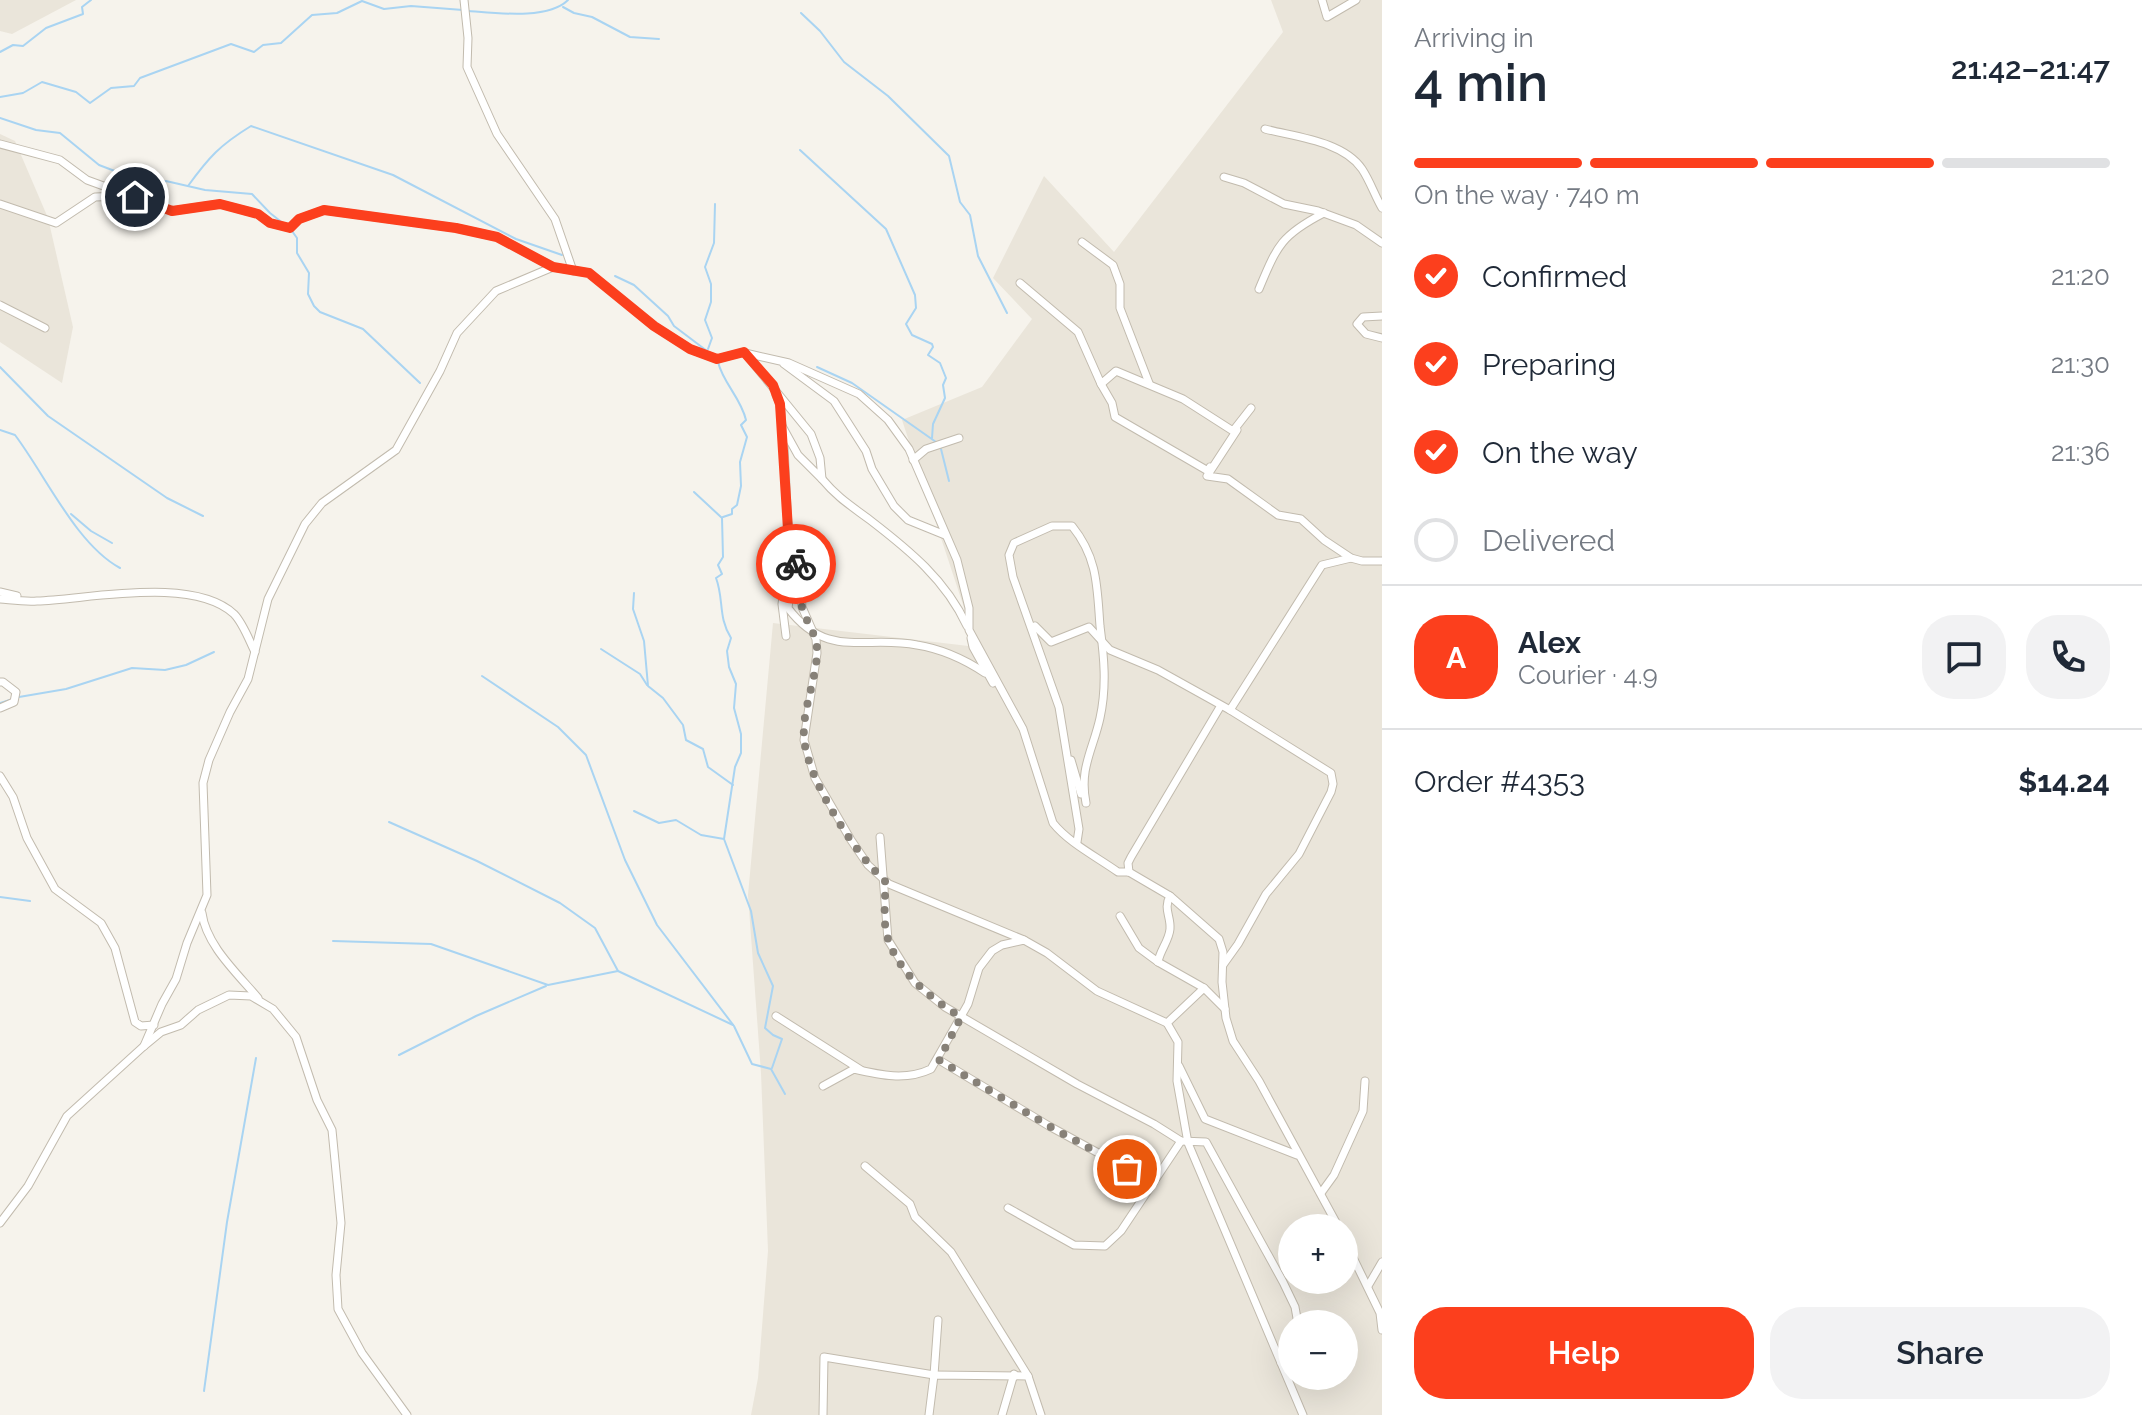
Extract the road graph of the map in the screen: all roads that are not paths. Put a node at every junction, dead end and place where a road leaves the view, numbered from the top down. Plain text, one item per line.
1 (464, 0) edge
2 (1322, 0) edge
3 (1356, 0) edge
4 (1265, 129) dead end
5 (0, 144) edge
6 (1224, 177) dead end
7 (135, 197) junction
8 (0, 204) edge
9 (1382, 208) edge
10 (1324, 213) junction
11 (1082, 242) dead end
12 (1382, 243) edge
13 (553, 267) junction
14 (573, 271) junction
15 (1020, 283) dead end
16 (1259, 289) dead end
17 (0, 305) edge
18 (1382, 316) edge
19 (45, 328) dead end
20 (1382, 338) edge
21 (744, 352) junction
22 (776, 358) junction
23 (1149, 383) junction
24 (1101, 384) junction
25 (773, 385) junction
26 (782, 426) junction
27 (1233, 431) junction
28 (959, 438) dead end
29 (913, 460) junction
30 (822, 479) junction
31 (945, 535) junction
32 (789, 545) junction
33 (1351, 558) junction
34 (790, 559) junction
35 (1382, 561) edge
36 (0, 592) edge
37 (0, 599) edge
38 (35, 601) junction
39 (1031, 622) junction
40 (969, 630) junction
41 (814, 633) junction
42 (786, 636) dead end
43 (1103, 643) junction
44 (255, 652) junction
45 (986, 673) junction
46 (0, 682) edge
47 (1220, 707) junction
48 (0, 708) edge
49 (1230, 710) junction
50 (1023, 729) junction
51 (1065, 748) junction
52 (1, 778) edge
53 (880, 837) dead end
54 (1077, 842) junction
55 (1129, 872) junction
56 (885, 881) junction
57 (207, 895) junction
58 (1170, 896) junction
59 (1120, 916) dead end
60 (1024, 940) junction
61 (1158, 962) junction
62 (1223, 965) junction
63 (1204, 988) junction
64 (262, 1002) junction
65 (1225, 1009) junction
66 (776, 1016) dead end
67 (961, 1017) junction
68 (1167, 1023) junction
69 (154, 1025) junction
70 (144, 1046) junction
71 (939, 1060) junction
72 (1176, 1061) junction
73 (866, 1073) junction
74 (1365, 1081) dead end
75 (823, 1086) dead end
76 (1184, 1142) junction
77 (1297, 1155) junction
78 (865, 1166) dead end
79 (1153, 1183) junction
80 (1321, 1193) junction
81 (1008, 1208) dead end
82 (1332, 1214) edge
83 (0, 1223) edge
84 (1382, 1262) edge
85 (1358, 1266) edge
86 (1368, 1286) junction
87 (1296, 1310) edge
88 (938, 1320) dead end
89 (1382, 1330) edge
90 (1278, 1356) edge
91 (1014, 1374) junction
92 (934, 1375) junction
93 (1028, 1376) junction
94 (1292, 1390) edge
95 (407, 1415) edge
96 (823, 1415) edge
97 (929, 1415) edge
98 (1002, 1415) edge
99 (1041, 1415) edge
100 (1303, 1415) edge

1 - 14 street
2 - 3 street
4 - 9 street
5 - 7 street
6 - 10 street
7 - 8 street
7 - 13 street
10 - 12 street
10 - 16 street
11 - 23 street
13 - 14 street
13 - 44 street
14 - 21 street
15 - 24 street
17 - 19 street
18 - 20 street
21 - 22 street
21 - 25 street
22 - 29 street
22 - 31 street
23 - 24 street
23 - 27 street
24 - 27 street
25 - 26 street
25 - 30 street
26 - 30 street
26 - 32 street
27 - 33 street
28 - 29 street
29 - 31 street
30 - 40 street
31 - 40 street
32 - 34 street
32 - 41 street
33 - 35 street
33 - 49 street
34 - 41 street
34 - 42 street
36 - 38 street
37 - 38 street
38 - 44 street
39 - 43 street
39 - 43 street
39 - 51 street
40 - 45 street
40 - 50 street
41 - 45 street
41 - 56 street
43 - 47 street
43 - 51 street
44 - 57 street
45 - 50 street
46 - 48 street
47 - 49 street
47 - 55 street
49 - 62 street
50 - 54 street
51 - 54 street
52 - 69 street
53 - 56 street
54 - 55 street
55 - 58 street
56 - 60 street
56 - 67 street
57 - 64 street
57 - 69 street
58 - 61 street
58 - 62 street
59 - 61 street
60 - 67 street
60 - 68 street
61 - 63 street
62 - 65 street
63 - 65 street
63 - 68 street
64 - 70 street
64 - 95 street
65 - 77 street
66 - 73 street
67 - 71 street
67 - 76 street
68 - 72 street
69 - 70 street
70 - 83 street
71 - 73 street
71 - 79 street
72 - 76 street
72 - 77 street
73 - 75 street
74 - 80 street
76 - 79 street
76 - 87 street
76 - 90 street
77 - 80 street
78 - 93 street
79 - 81 street
80 - 82 street
84 - 86 street
85 - 86 street
86 - 89 street
88 - 92 street
91 - 92 street
91 - 93 street
91 - 98 street
92 - 96 street
92 - 97 street
93 - 99 street
94 - 100 street

